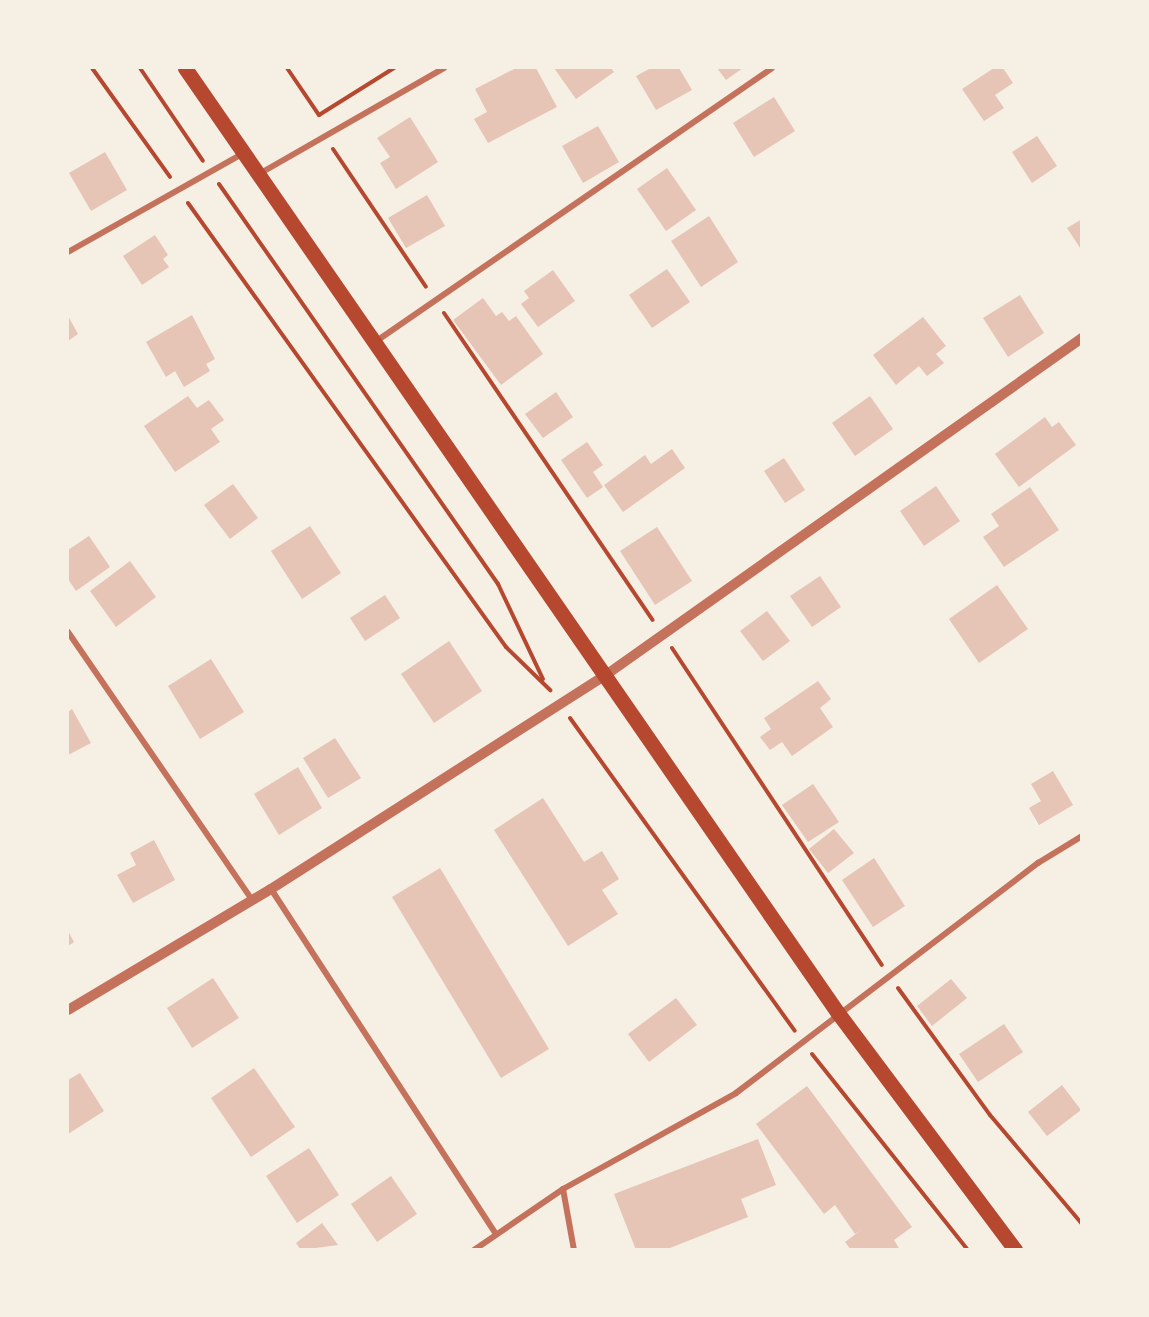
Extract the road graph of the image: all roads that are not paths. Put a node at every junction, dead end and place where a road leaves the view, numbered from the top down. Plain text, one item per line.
1 (185, 68) edge
2 (444, 68) edge
3 (772, 68) edge
4 (245, 153) junction
5 (259, 174) junction
6 (68, 252) edge
7 (1082, 338) edge
8 (374, 343) junction
9 (68, 632) edge
10 (603, 677) junction
11 (1082, 836) edge
12 (270, 890) junction
13 (252, 900) junction
14 (68, 1010) edge
15 (838, 1013) junction
16 (563, 1189) junction
17 (496, 1234) junction
18 (474, 1250) edge
19 (574, 1250) edge
20 (1015, 1250) edge

1 - 4 main road
2 - 5 street
3 - 8 street
4 - 5 main road
4 - 6 street
5 - 8 main road
7 - 10 street
8 - 10 main road
9 - 13 street
10 - 12 street
10 - 15 main road
11 - 15 street
12 - 13 street
12 - 17 street
13 - 14 street
15 - 16 street
15 - 20 main road
16 - 17 street
16 - 19 street
17 - 18 street

